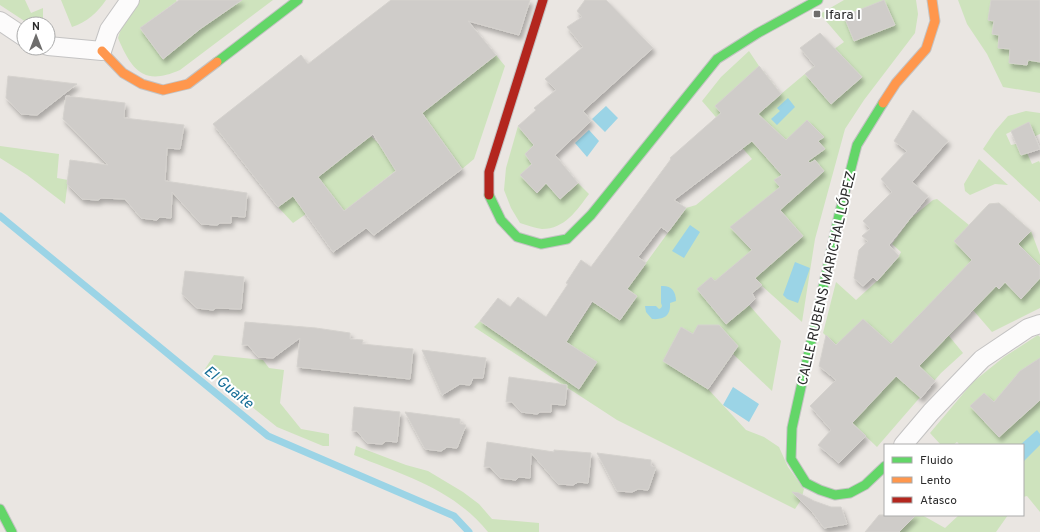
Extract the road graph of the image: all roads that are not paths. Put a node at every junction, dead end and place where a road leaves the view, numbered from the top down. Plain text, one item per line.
1 (130, 0) edge
2 (298, 0) edge
3 (544, 0) edge
4 (818, 0) edge
5 (932, 0) edge
6 (0, 21) edge
7 (16, 32) edge
8 (56, 47) edge
9 (102, 51) junction
10 (1040, 324) edge
11 (904, 444) edge
12 (884, 467) edge
13 (0, 509) edge
14 (12, 532) edge

1 - 9 street
2 - 9 street
3 - 4 street
5 - 12 street, CALLE RUBENS MARICHAL LÓPEZ
6 - 7 street
8 - 9 street
10 - 11 street
13 - 14 street

